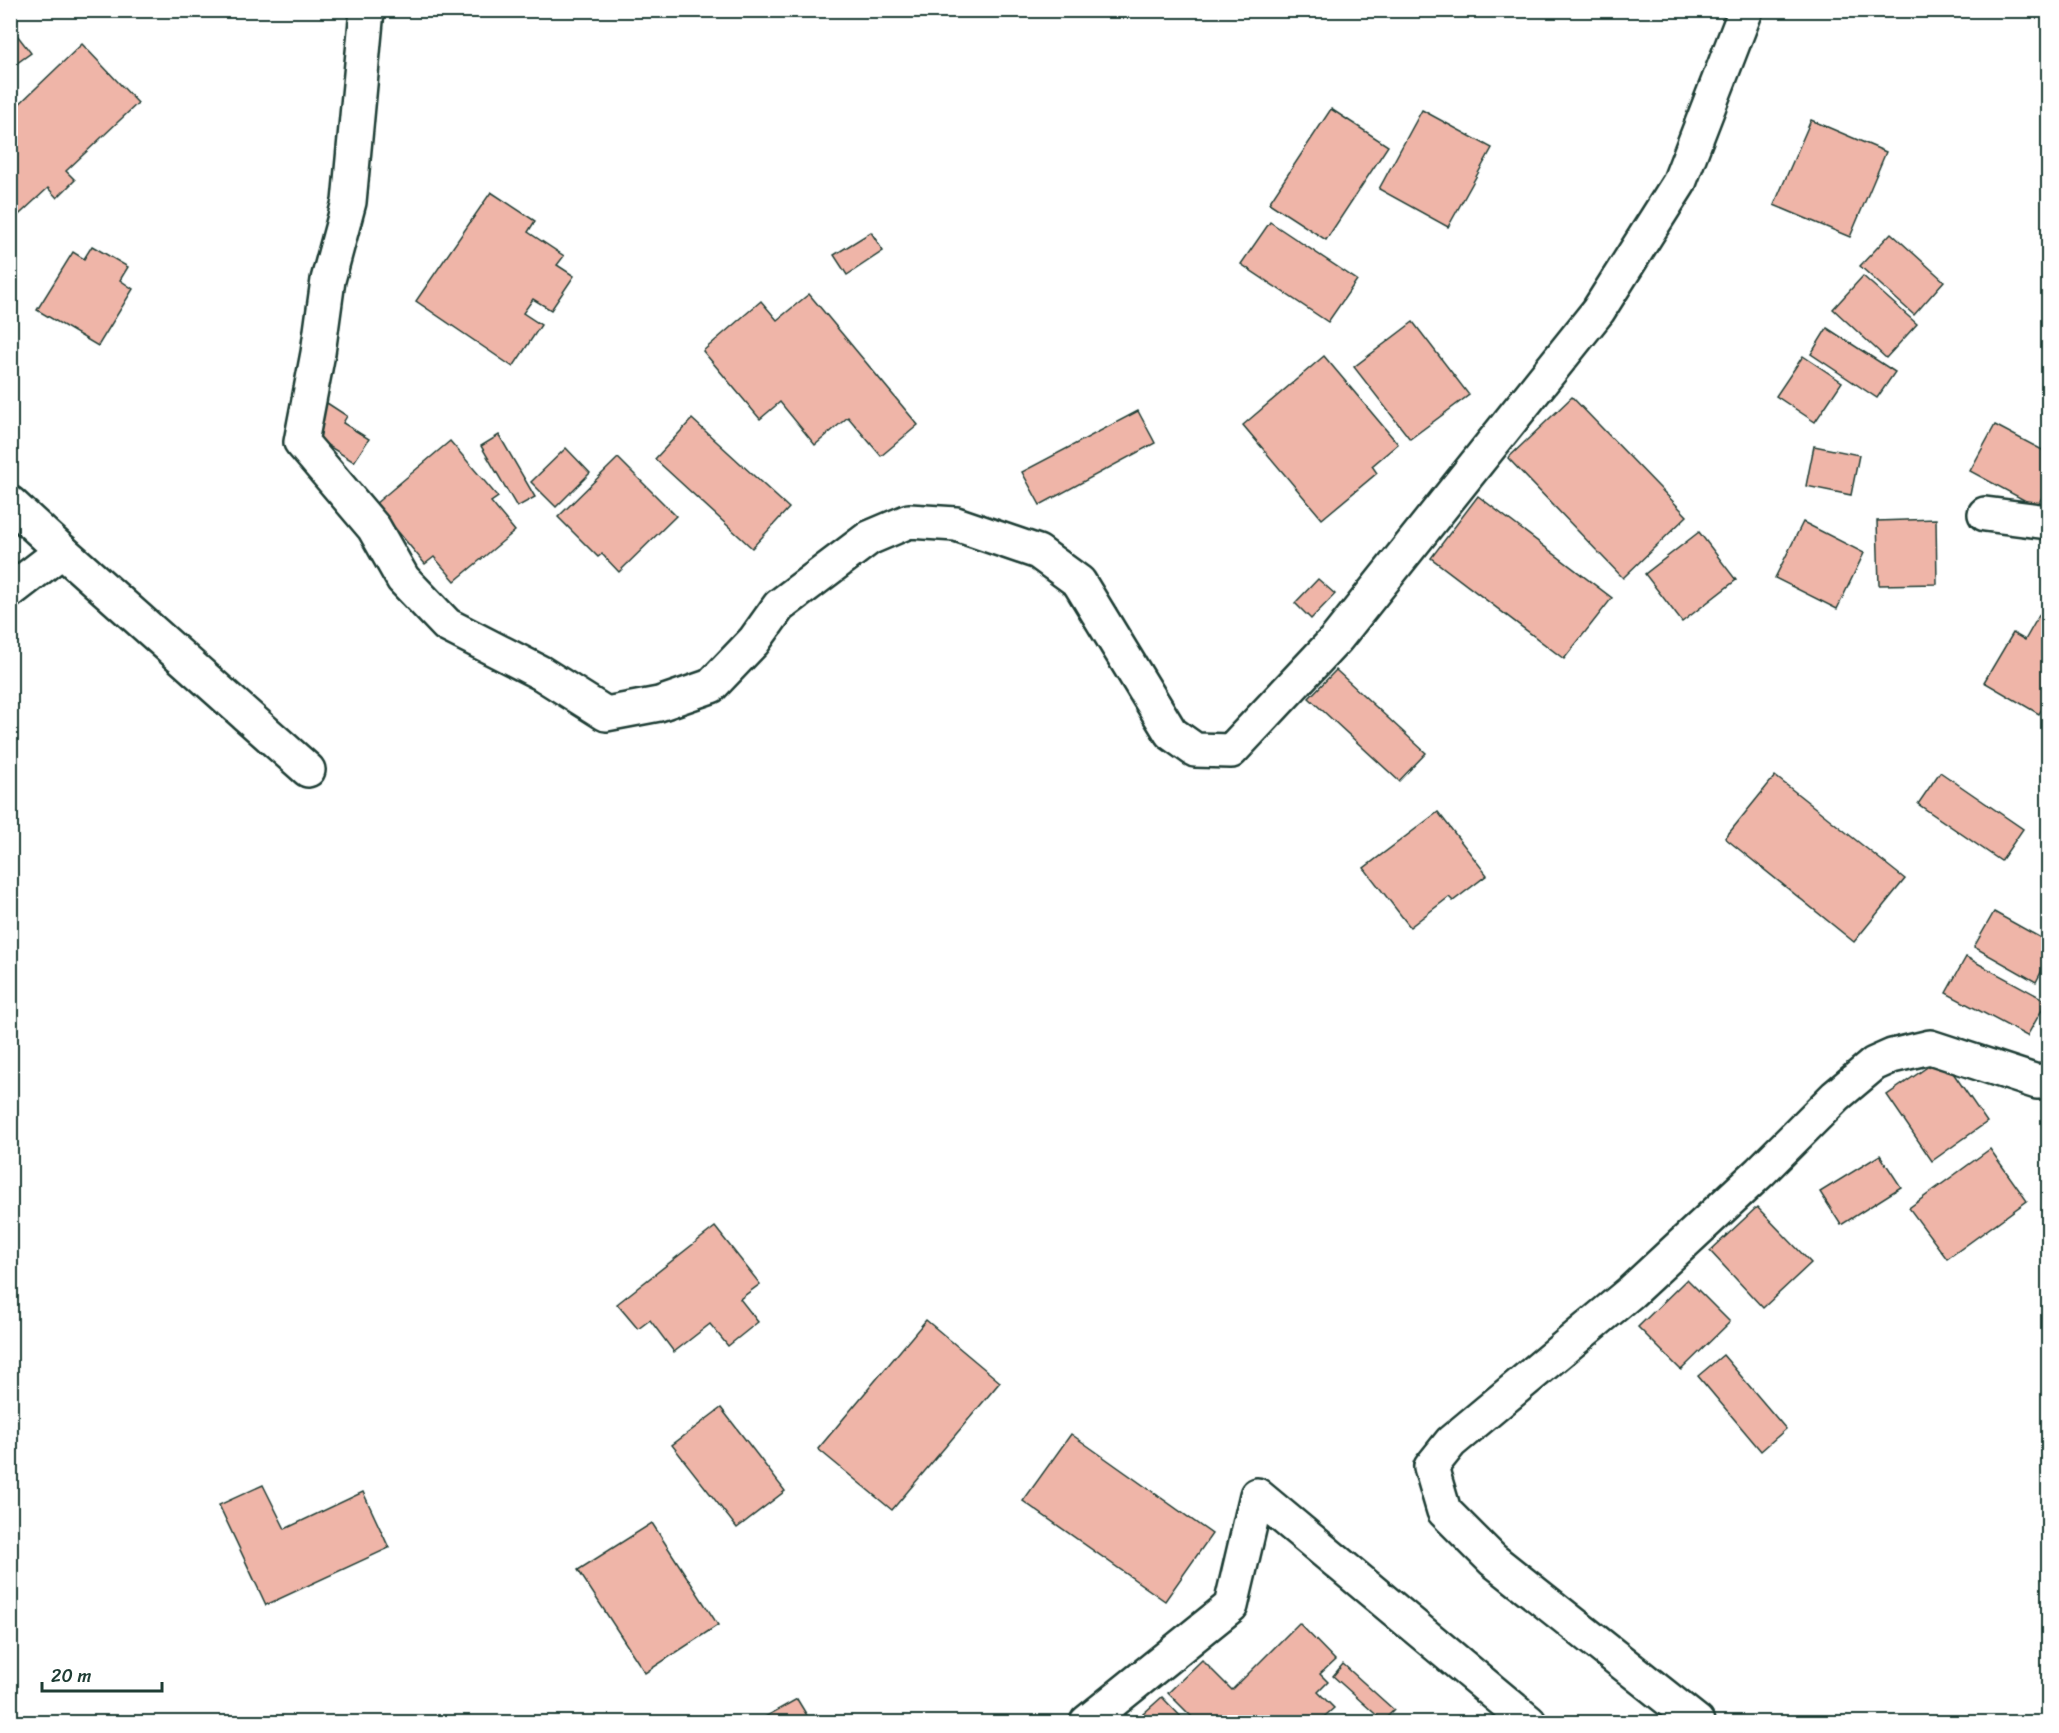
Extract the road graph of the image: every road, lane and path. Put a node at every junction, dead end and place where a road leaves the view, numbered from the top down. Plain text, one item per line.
1 (367, 10) edge
2 (1746, 10) edge
3 (10, 503) edge
4 (1985, 514) dead end
5 (2049, 522) edge
6 (62, 551) junction
7 (10, 591) edge
8 (308, 770) dead end
9 (2049, 1080) edge
10 (1087, 1722) edge
11 (1529, 1722) edge
12 (1697, 1722) edge

1 - 2 street
3 - 6 street
4 - 5 street
6 - 7 street
6 - 8 street
9 - 12 street
10 - 11 street

